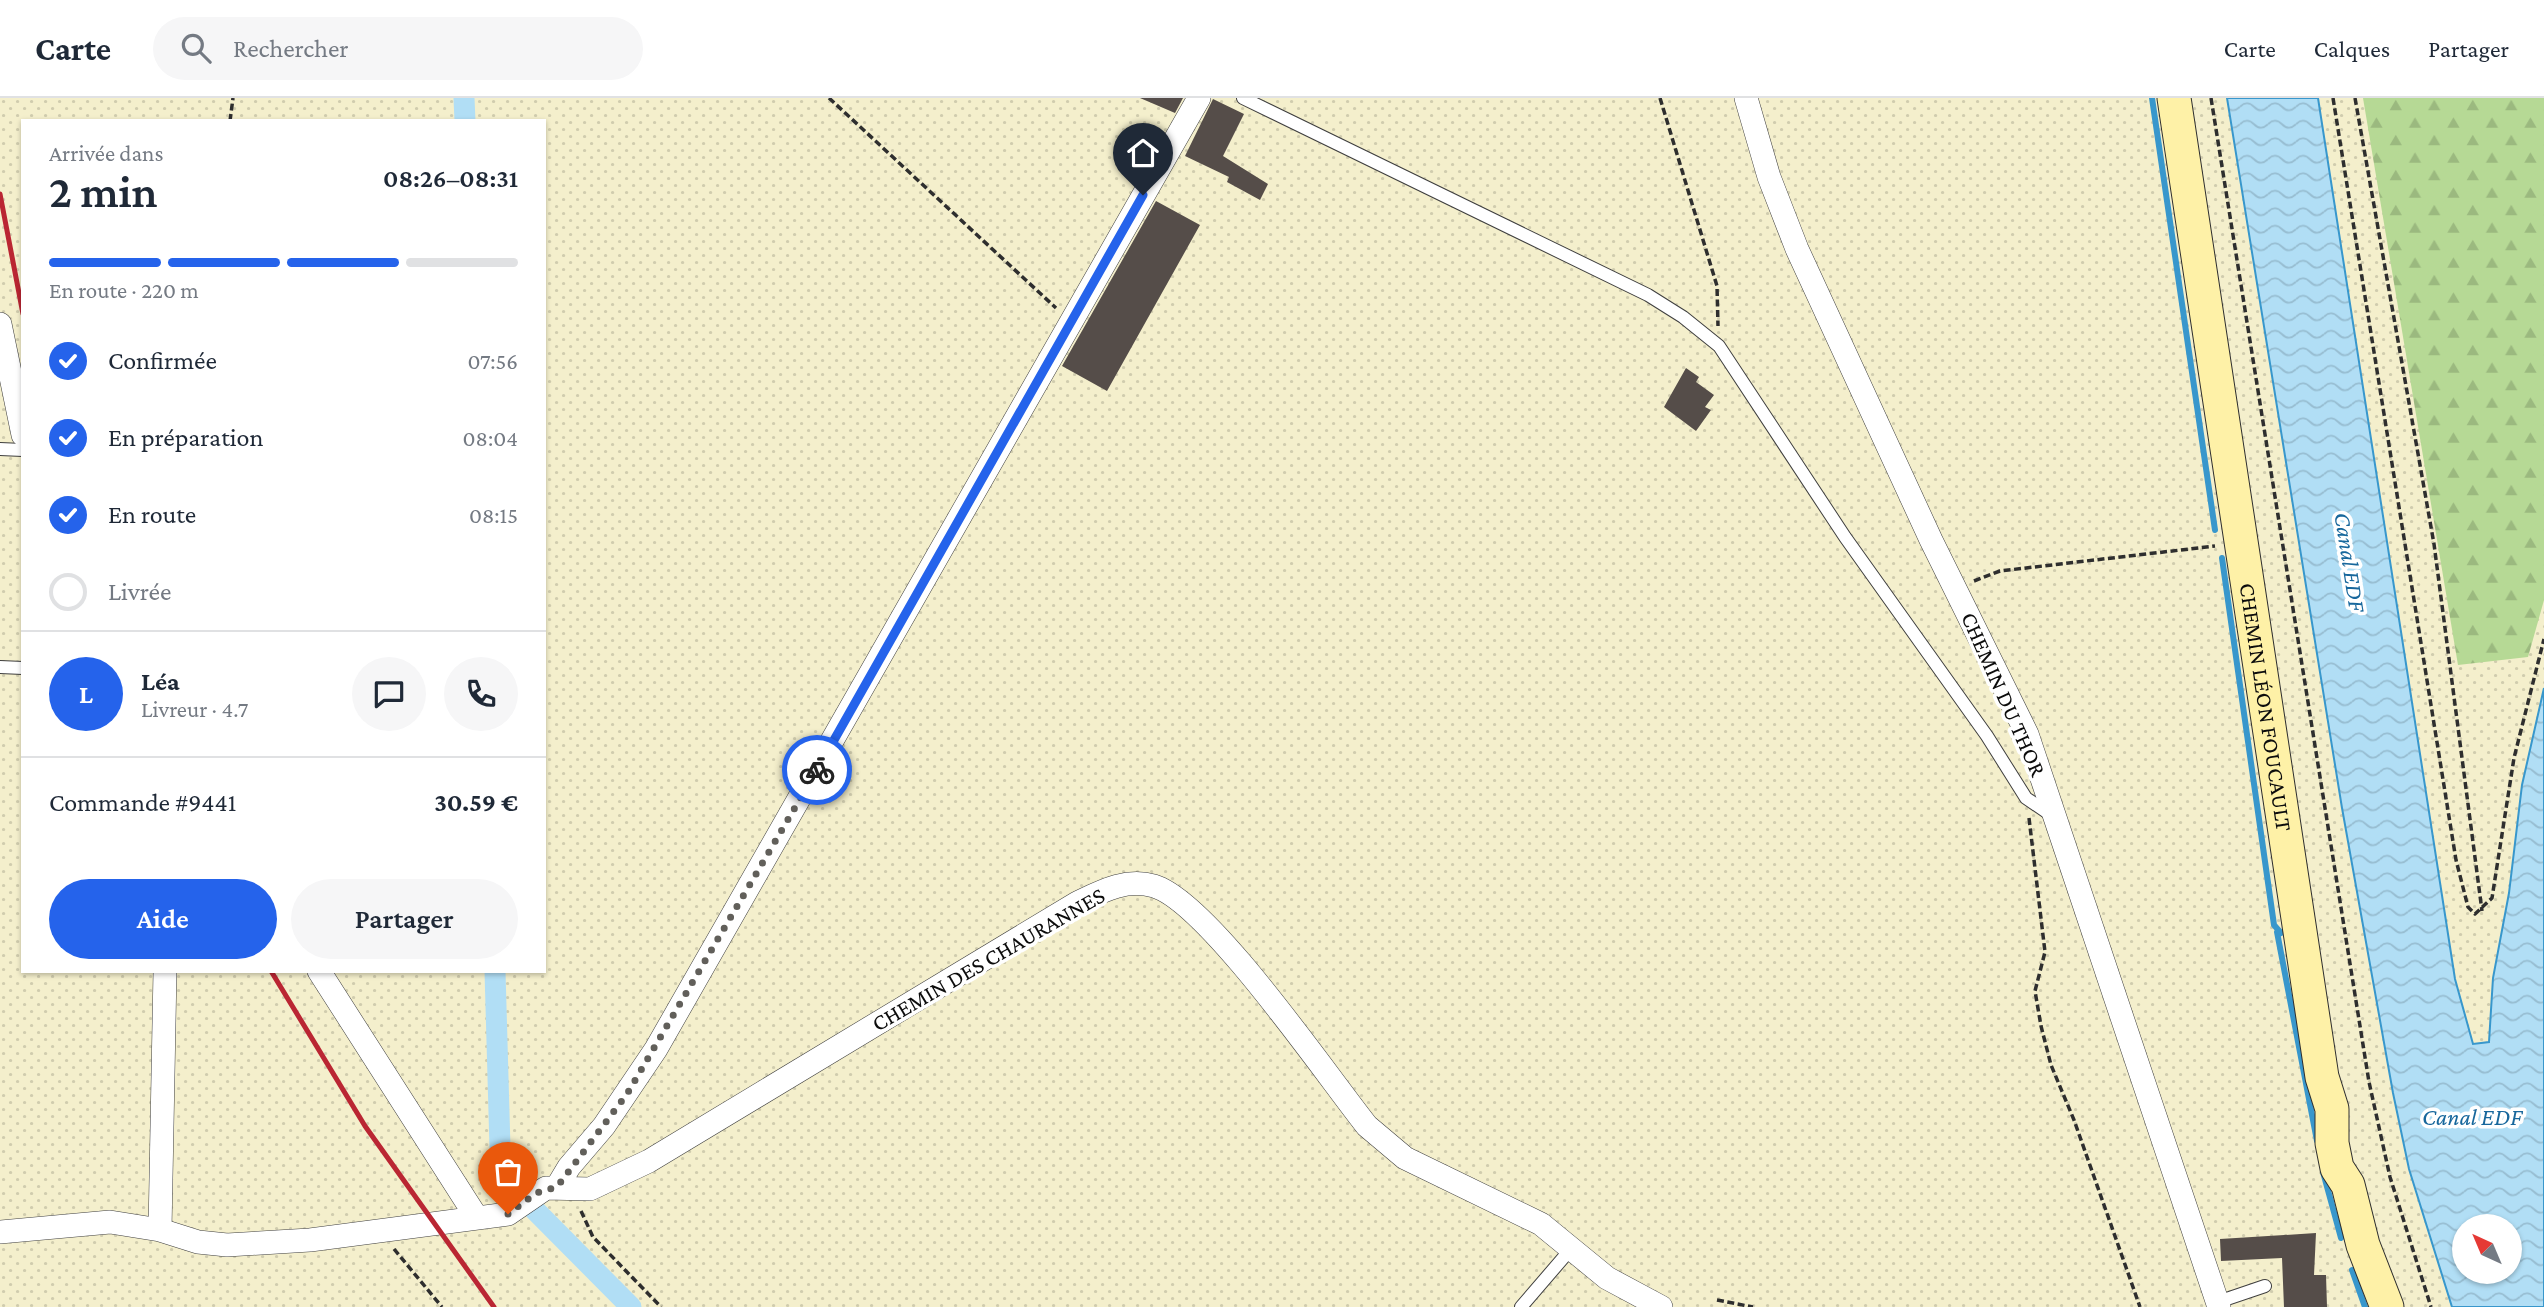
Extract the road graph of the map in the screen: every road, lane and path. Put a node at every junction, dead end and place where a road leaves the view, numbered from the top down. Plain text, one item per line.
1 (233, 98) edge
2 (829, 98) edge
3 (1199, 98) edge
4 (1243, 98) edge
5 (1660, 98) edge
6 (1746, 98) edge
7 (2175, 98) edge
8 (2211, 98) edge
9 (2333, 98) edge
10 (2355, 98) edge
11 (230, 119) edge
12 (1060, 311) dead end
13 (0, 324) edge
14 (1718, 346) junction
15 (21, 425) edge
16 (0, 449) edge
17 (21, 450) edge
18 (2242, 542) junction
19 (1958, 592) junction
20 (2544, 639) edge
21 (0, 667) edge
22 (21, 668) edge
23 (2029, 802) junction
24 (2054, 818) junction
25 (2482, 911) junction
26 (165, 973) edge
27 (320, 973) edge
28 (568, 1189) junction
29 (477, 1218) junction
30 (160, 1230) junction
31 (379, 1231) junction
32 (0, 1232) edge
33 (1570, 1250) junction
34 (2265, 1286) dead end
35 (1717, 1300) dead end
36 (2218, 1304) edge
37 (442, 1307) edge
38 (661, 1307) edge
39 (1521, 1307) edge
40 (1661, 1307) edge
41 (1753, 1307) edge
42 (2140, 1307) edge
43 (2387, 1307) edge
44 (2431, 1307) edge

1 - 11 path
2 - 12 path
3 - 28 street
4 - 14 lane
5 - 14 path
6 - 19 street, CHEMIN DU THOR
7 - 18 main road, CHEMIN LÉON FOUCAULT
8 - 44 path
9 - 25 path
10 - 25 path
13 - 15 street
14 - 23 lane
16 - 17 lane
18 - 19 path
18 - 43 main road, CHEMIN LÉON FOUCAULT
19 - 24 street, CHEMIN DU THOR
20 - 25 path
21 - 22 lane
23 - 24 lane
23 - 42 path
24 - 36 street, CHEMIN DU THOR
26 - 30 street
27 - 29 street
28 - 29 street, CHEMIN DES CHAURANNES
28 - 33 street, CHEMIN DES CHAURANNES
28 - 38 path
29 - 31 street, CHEMIN DES CHAURANNES
30 - 31 street
30 - 32 street
31 - 37 path
33 - 39 lane
33 - 40 street, CHEMIN DES CHAURANNES
34 - 36 lane
35 - 41 path

